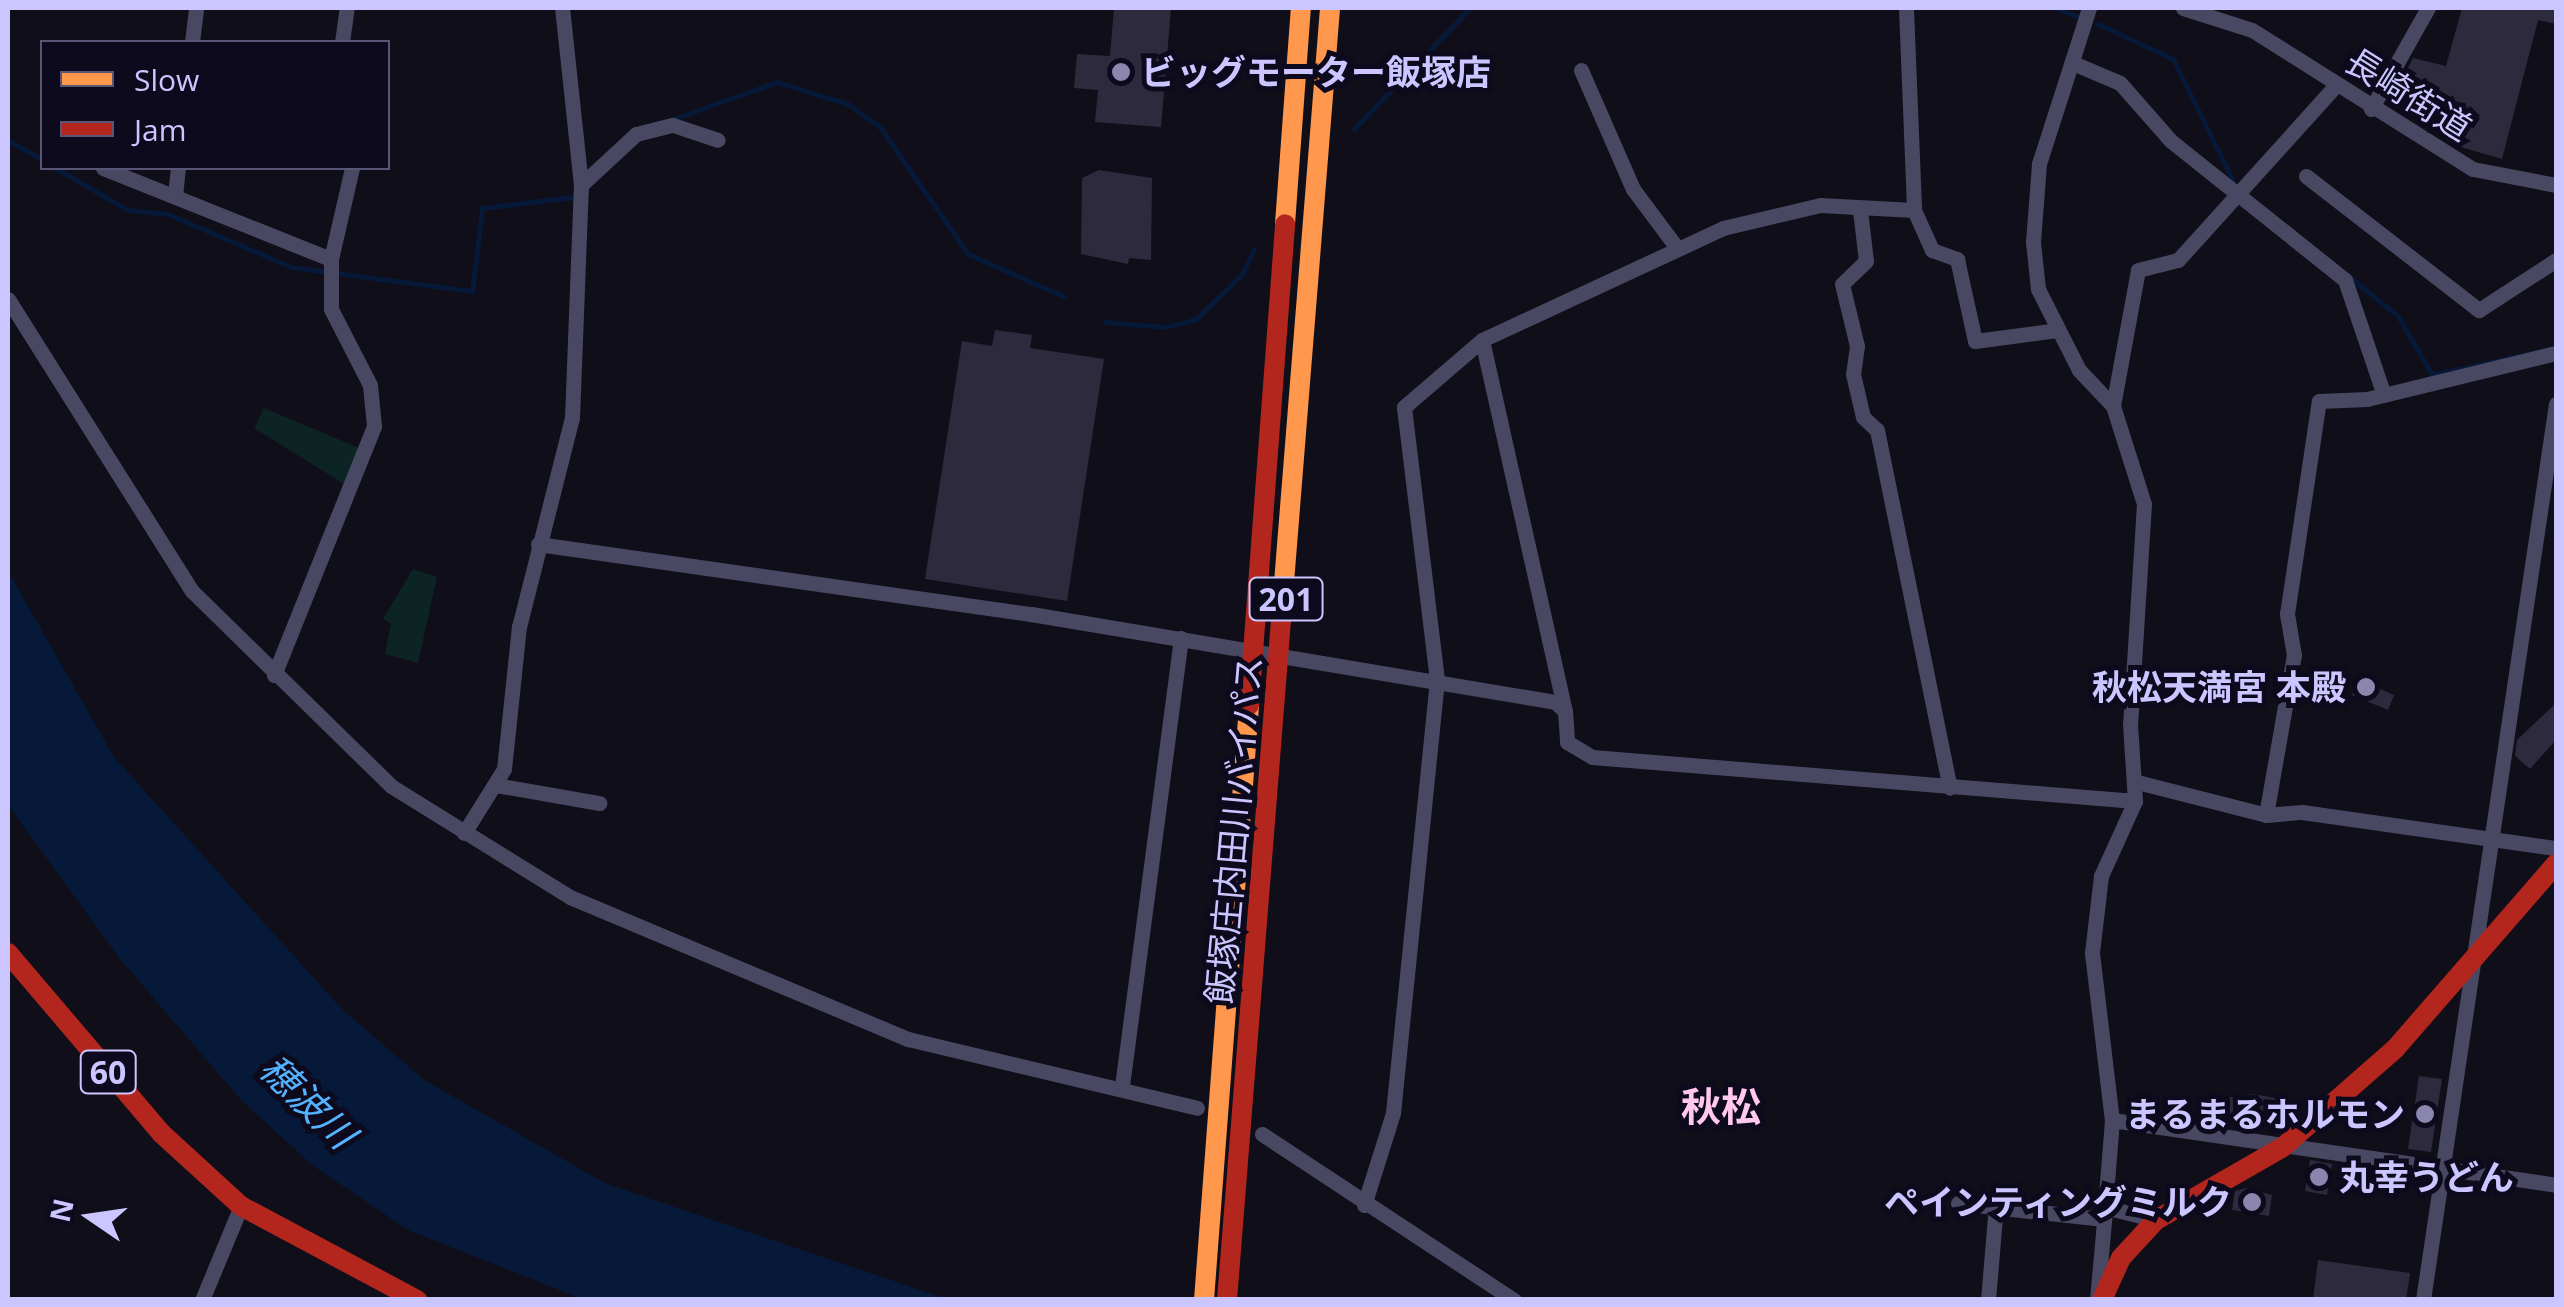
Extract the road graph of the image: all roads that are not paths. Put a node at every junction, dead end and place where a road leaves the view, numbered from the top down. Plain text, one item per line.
1 (196, 8) edge
2 (347, 8) edge
3 (562, 8) edge
4 (1300, 8) edge
5 (1330, 8) edge
6 (1906, 8) edge
7 (2088, 8) edge
8 (2183, 8) edge
9 (2428, 8) edge
10 (192, 40) edge
11 (342, 40) edge
12 (2073, 63) junction
13 (1581, 70) dead end
14 (2336, 85) junction
15 (2371, 109) junction
16 (718, 140) dead end
17 (108, 170) edge
18 (178, 170) edge
19 (352, 170) edge
20 (2306, 176) dead end
21 (582, 185) junction
22 (2556, 185) edge
23 (2239, 194) junction
24 (175, 196) junction
25 (1860, 210) junction
26 (1914, 210) junction
27 (1677, 248) junction
28 (331, 259) junction
29 (2556, 260) edge
30 (8, 299) edge
31 (2057, 330) junction
32 (1482, 340) junction
33 (2556, 353) edge
34 (2384, 396) junction
35 (2556, 404) edge
36 (2112, 406) junction
37 (2538, 533) junction
38 (2556, 535) edge
39 (538, 544) junction
40 (1182, 638) junction
41 (1252, 649) junction
42 (1282, 654) junction
43 (274, 676) junction
44 (1437, 680) junction
45 (1565, 711) junction
46 (2137, 782) junction
47 (496, 785) junction
48 (1950, 788) junction
49 (2135, 801) junction
50 (599, 803) dead end
51 (2266, 814) junction
52 (464, 834) junction
53 (2493, 839) junction
54 (2556, 848) edge
55 (2556, 864) edge
56 (8, 953) edge
57 (2473, 958) junction
58 (1122, 1086) junction
59 (1197, 1108) dead end
60 (2112, 1120) junction
61 (1262, 1134) dead end
62 (2283, 1147) junction
63 (2443, 1168) junction
64 (2556, 1185) edge
65 (1958, 1203) dead end
66 (1996, 1204) junction
67 (1364, 1205) junction
68 (242, 1206) junction
69 (2105, 1213) junction
70 (2156, 1220) junction
71 (202, 1300) edge
72 (418, 1300) edge
73 (1204, 1300) edge
74 (1227, 1300) edge
75 (1514, 1300) edge
76 (1988, 1300) edge
77 (2099, 1300) edge
78 (2423, 1300) edge

1 - 10 street
2 - 11 street
3 - 21 street
4 - 41 main road, 飯塚庄内田川バイパス / 201
5 - 42 main road, 飯塚庄内田川バイパス / 201
6 - 26 street
7 - 12 street
8 - 14 street, 長崎街道
9 - 15 street
12 - 23 street
12 - 31 street
13 - 27 street
14 - 15 street, 長崎街道
14 - 23 street
15 - 22 street, 長崎街道
16 - 21 street
17 - 24 street
18 - 24 street
19 - 28 street
20 - 29 street
21 - 39 street
23 - 34 street
23 - 36 street
24 - 28 street
25 - 26 street
25 - 27 street
25 - 48 street
26 - 31 street
27 - 32 street
28 - 43 street
30 - 43 street
31 - 36 street
32 - 44 street
32 - 45 street
33 - 34 street
34 - 51 street
35 - 37 street
36 - 46 street
37 - 38 street
37 - 53 street
39 - 40 street
39 - 47 street
40 - 41 street
40 - 58 street
41 - 42 street
41 - 73 main road, 飯塚庄内田川バイパス / 201
42 - 44 street
42 - 74 main road, 飯塚庄内田川バイパス / 201
43 - 52 street
44 - 45 street
44 - 67 street
45 - 48 street
46 - 49 street
46 - 51 street
47 - 50 street
47 - 52 street
48 - 49 street
49 - 60 street
51 - 53 street
52 - 58 street
53 - 54 street
53 - 57 street
55 - 57 main road
56 - 68 main road, 60
57 - 62 main road
57 - 63 street
58 - 59 street
60 - 62 street
60 - 69 street
61 - 67 street
62 - 63 street
62 - 70 main road
63 - 64 street
63 - 78 street
65 - 66 street
66 - 69 street
66 - 76 street
67 - 75 street
68 - 71 street
68 - 72 main road, 60
69 - 70 street
69 - 77 street
70 - 77 main road

